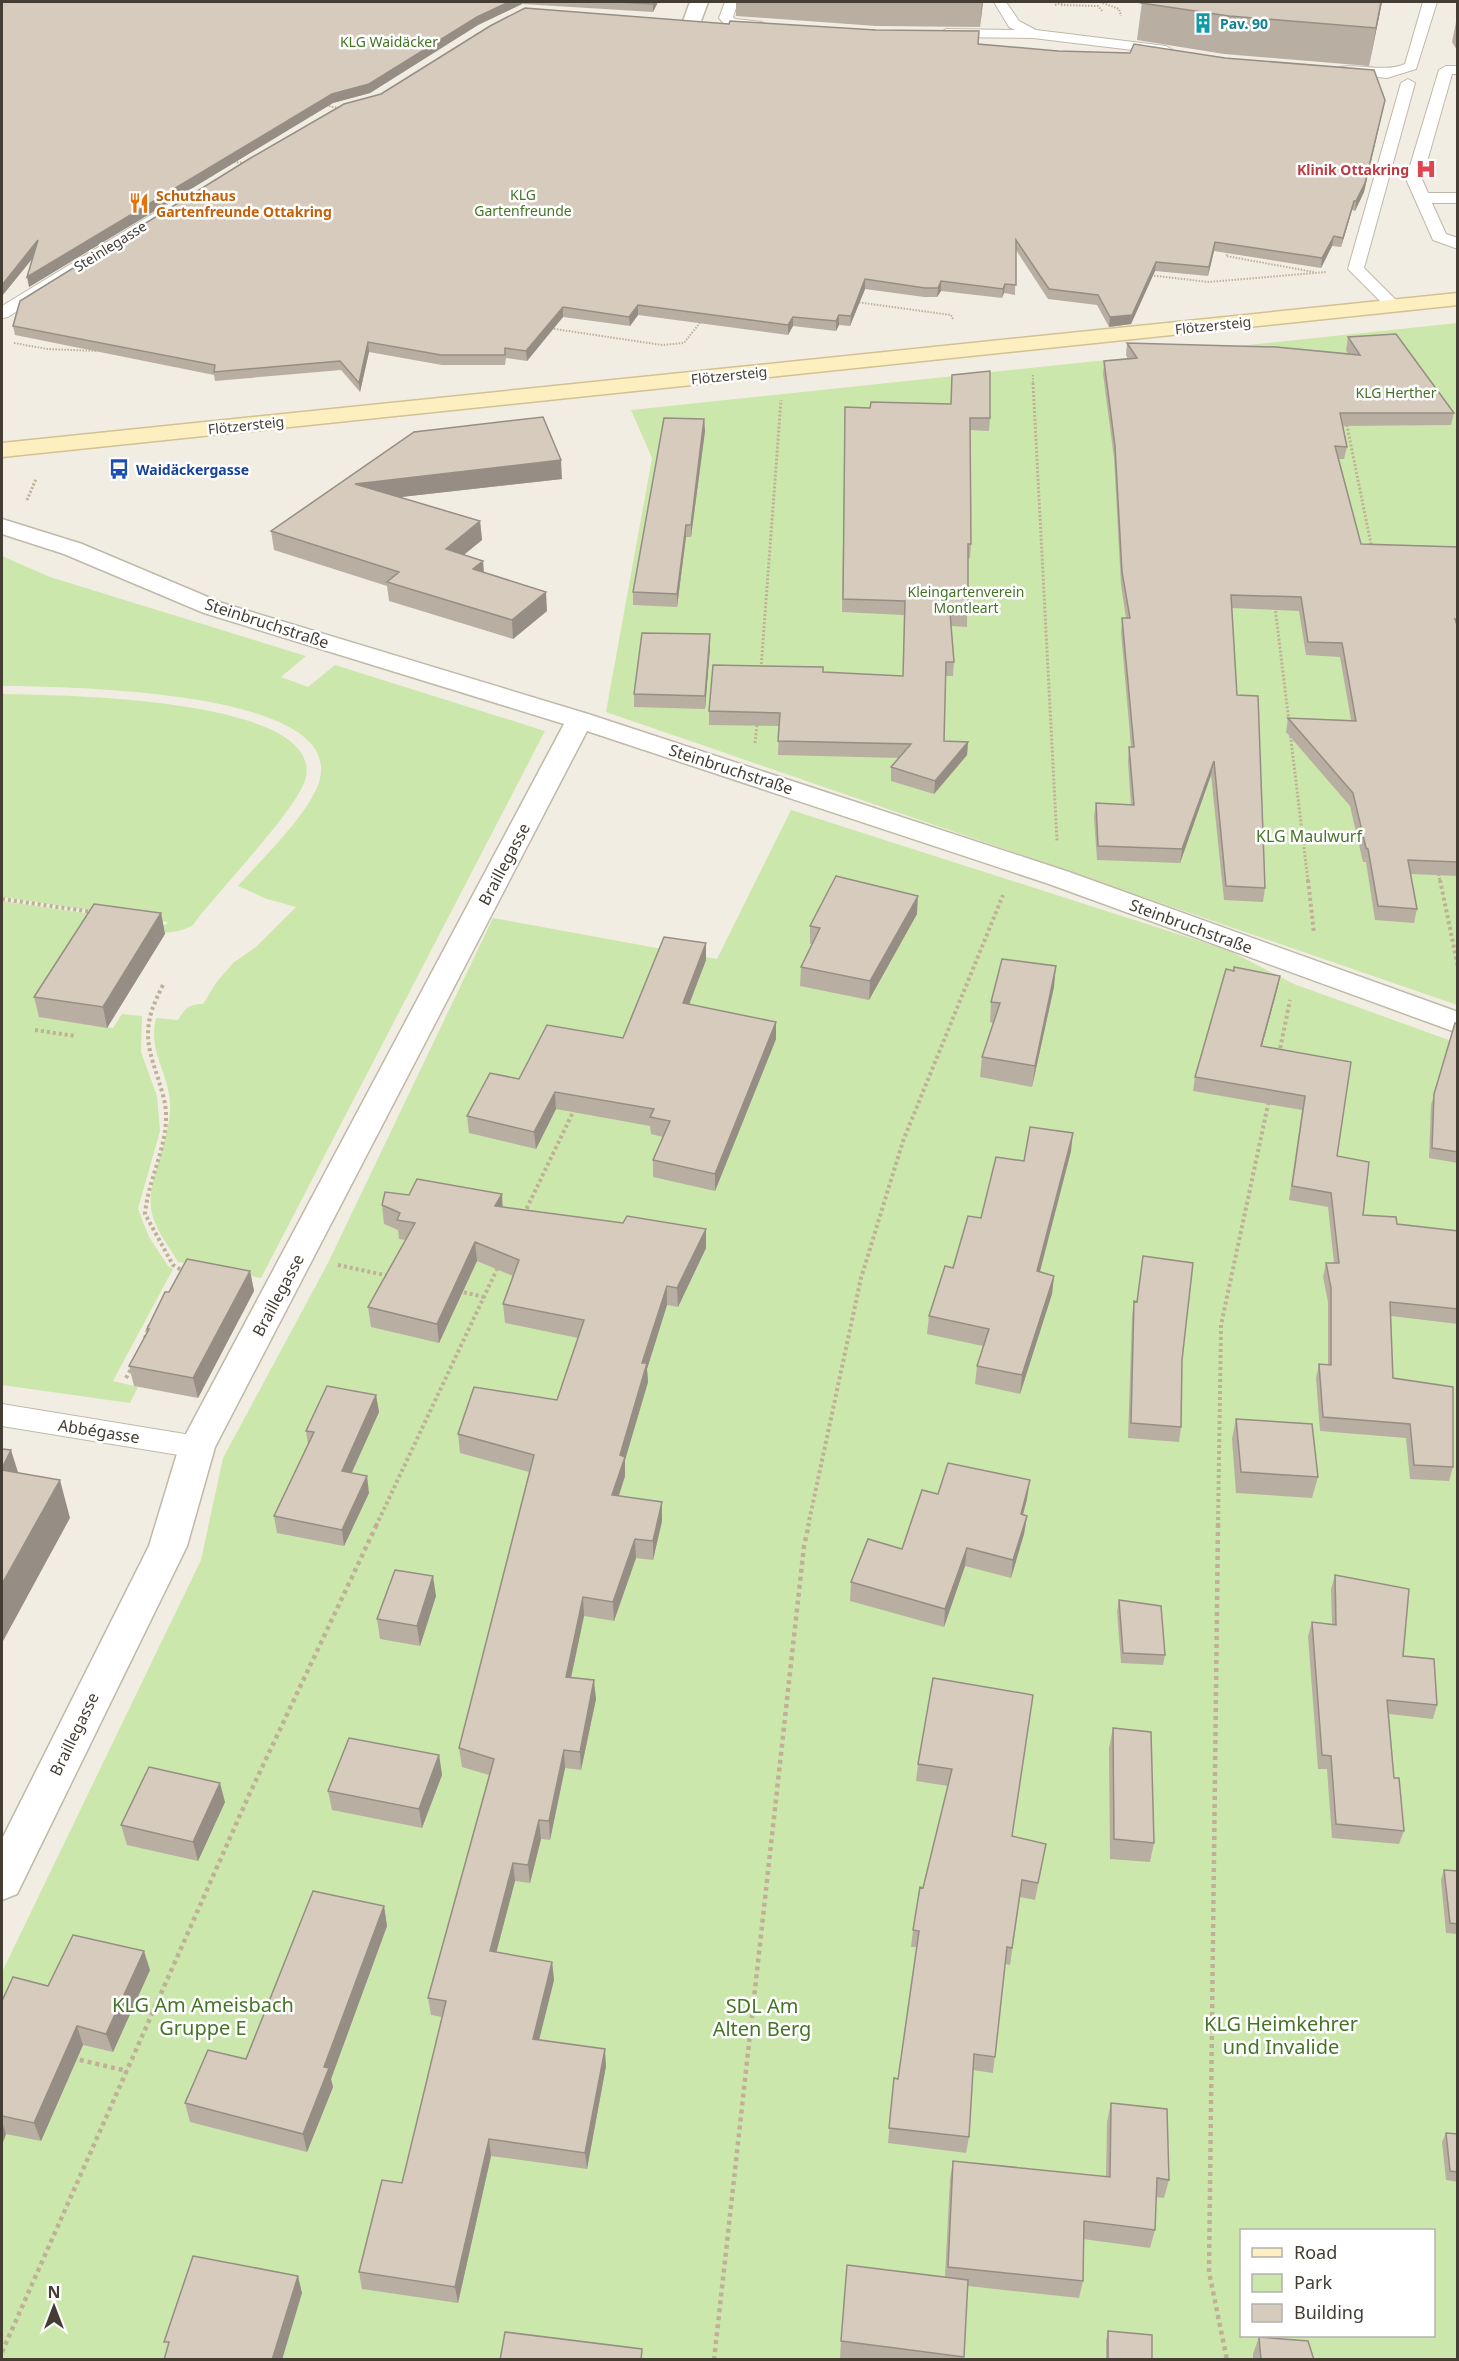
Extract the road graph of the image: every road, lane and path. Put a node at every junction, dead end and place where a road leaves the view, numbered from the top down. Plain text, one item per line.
1 (699, 2) edge
2 (731, 2) edge
3 (1000, 2) edge
4 (1082, 2) edge
5 (1100, 2) edge
6 (1431, 2) edge
7 (1113, 5) dead end
8 (1084, 8) dead end
9 (686, 21) edge
10 (776, 27) edge
11 (932, 33) edge
12 (1033, 34) junction
13 (1179, 52) edge
14 (1324, 69) edge
15 (1458, 70) edge
16 (1408, 83) dead end
17 (316, 104) edge
18 (339, 108) edge
19 (222, 162) edge
20 (256, 164) edge
21 (205, 187) edge
22 (1422, 198) junction
23 (1458, 198) edge
24 (1458, 244) edge
25 (1231, 247) edge
26 (1356, 269) junction
27 (1320, 273) junction
28 (1138, 274) edge
29 (1458, 299) edge
30 (845, 301) edge
31 (1394, 306) junction
32 (2, 314) edge
33 (951, 315) dead end
34 (703, 318) edge
35 (546, 328) edge
36 (13, 342) dead end
37 (104, 352) edge
38 (1032, 374) dead end
39 (781, 390) dead end
40 (1344, 413) edge
41 (2, 450) edge
42 (2, 526) edge
43 (1373, 551) edge
44 (1275, 604) edge
45 (760, 671) edge
46 (757, 718) edge
47 (579, 720) junction
48 (753, 777) junction
49 (1436, 863) edge
50 (1016, 864) junction
51 (1059, 878) junction
52 (2, 899) edge
53 (104, 914) edge
54 (1304, 967) junction
55 (1458, 967) edge
56 (162, 985) dead end
57 (1458, 1023) edge
58 (34, 1030) dead end
59 (75, 1036) dead end
60 (1277, 1063) edge
61 (1269, 1097) edge
62 (579, 1101) edge
63 (519, 1225) edge
64 (299, 1254) junction
65 (504, 1256) edge
66 (185, 1272) junction
67 (196, 1274) edge
68 (395, 1277) edge
69 (181, 1281) edge
70 (450, 1289) edge
71 (484, 1297) junction
72 (152, 1320) edge
73 (142, 1349) edge
74 (137, 1358) edge
75 (126, 1378) dead end
76 (2, 1415) edge
77 (197, 1448) junction
78 (2, 1881) edge
79 (70, 2057) edge
80 (127, 2071) junction
81 (2, 2352) edge
82 (714, 2360) edge
83 (1227, 2360) edge

1 - 9 street
2 - 10 lane
3 - 12 lane
4 - 8 path
5 - 7 path
6 - 14 lane
11 - 12 lane
12 - 13 lane
15 - 22 lane
16 - 26 lane
17 - 18 path
19 - 20 path
21 - 32 lane, Steinlegasse
22 - 23 lane
22 - 24 lane
25 - 27 path
26 - 27 path
26 - 31 lane
27 - 28 path
29 - 31 main road, Flötzersteig
30 - 33 path
31 - 41 main road, Flötzersteig
34 - 35 path
36 - 37 path
38 - 51 path
39 - 45 path
40 - 43 path
42 - 47 street, Steinbruchstraße
44 - 54 path
46 - 48 path
47 - 48 street, Steinbruchstraße
47 - 64 street, Braillegasse
48 - 50 street, Steinbruchstraße
49 - 55 path
50 - 51 street, Steinbruchstraße
50 - 82 path
51 - 54 street, Steinbruchstraße
52 - 53 path
54 - 57 street, Steinbruchstraße
54 - 60 path
56 - 66 path
58 - 59 path
61 - 83 path
62 - 63 path
64 - 68 path
64 - 77 street, Braillegasse
65 - 71 path
66 - 67 path
66 - 69 path
70 - 71 path
71 - 80 path
72 - 73 path
74 - 75 path
76 - 77 lane, Abbégasse
77 - 78 street, Braillegasse
79 - 80 path
80 - 81 path

